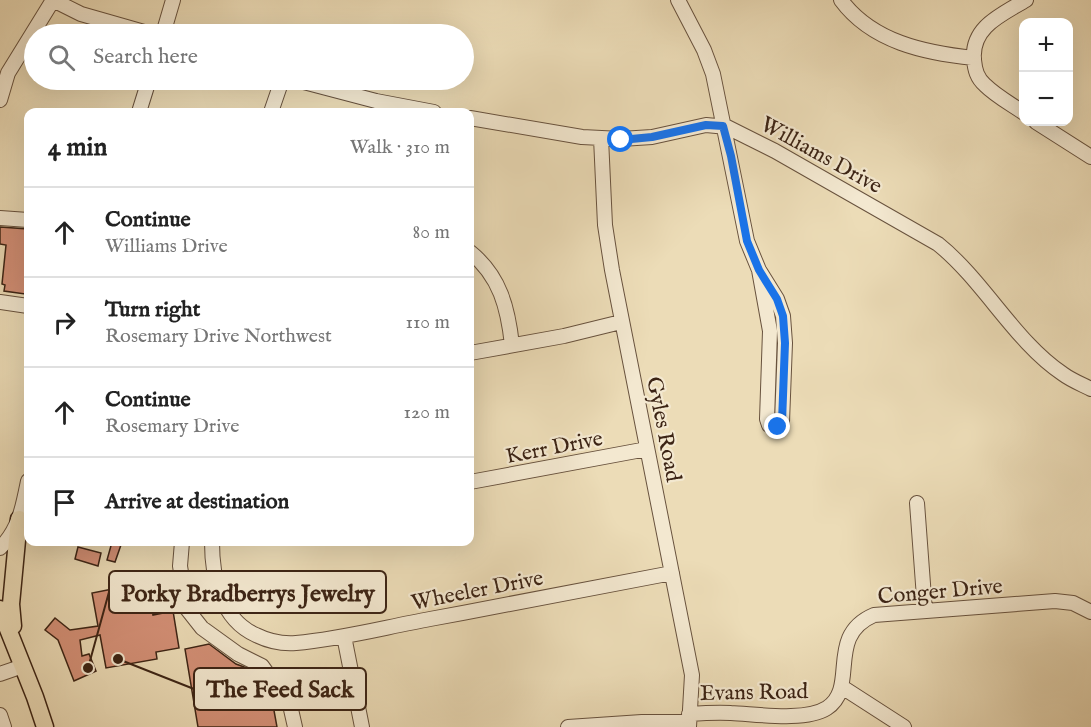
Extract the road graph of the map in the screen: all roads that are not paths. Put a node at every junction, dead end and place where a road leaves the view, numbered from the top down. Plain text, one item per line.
1 (53, 0) edge
2 (173, 0) edge
3 (678, 0) edge
4 (841, 0) edge
5 (1026, 0) edge
6 (38, 24) edge
7 (116, 24) edge
8 (166, 24) edge
9 (24, 46) edge
10 (974, 58) junction
11 (4, 77) edge
12 (146, 90) edge
13 (279, 90) edge
14 (334, 90) edge
15 (0, 100) edge
16 (140, 108) edge
17 (272, 108) edge
18 (413, 108) edge
19 (1019, 110) edge
20 (474, 119) edge
21 (723, 126) junction
22 (1042, 126) edge
23 (601, 138) junction
24 (1091, 157) edge
25 (0, 218) edge
26 (24, 220) edge
27 (474, 256) edge
28 (759, 270) junction
29 (0, 302) edge
30 (24, 305) edge
31 (621, 322) junction
32 (512, 345) junction
33 (474, 352) edge
34 (1091, 389) edge
35 (647, 449) junction
36 (474, 481) edge
37 (24, 500) edge
38 (916, 503) dead end
39 (20, 519) junction
40 (182, 546) edge
41 (212, 546) edge
42 (0, 548) edge
43 (672, 573) junction
44 (0, 609) edge
45 (925, 611) junction
46 (1091, 612) edge
47 (344, 636) junction
48 (8, 640) edge
49 (23, 666) junction
50 (0, 674) edge
51 (842, 687) junction
52 (0, 715) edge
53 (689, 721) edge
54 (4, 727) edge
55 (44, 727) edge
56 (294, 727) edge
57 (362, 727) edge
58 (568, 727) edge
59 (904, 727) edge

1 - 6 street
1 - 7 street
2 - 8 street
3 - 21 street
4 - 10 street
5 - 10 street
9 - 11 street
10 - 19 street
11 - 15 street
12 - 16 street
13 - 17 street
14 - 18 street
20 - 23 street, Williams Drive
21 - 23 street, Williams Drive
21 - 28 street
21 - 34 street, Williams Drive
22 - 24 street
23 - 31 street, Gyles Road
25 - 26 street
27 - 32 street
28 - 28 street
29 - 30 street
31 - 32 street
31 - 35 street, Gyles Road
32 - 33 street
35 - 36 street, Kerr Drive
35 - 43 street, Gyles Road
37 - 39 street
38 - 45 street
39 - 42 street
39 - 48 main road
40 - 56 street
41 - 47 street, Wheeler Drive
43 - 47 street, Wheeler Drive
43 - 53 street, Gyles Road
44 - 48 main road
45 - 46 street, Conger Drive
45 - 51 street, Conger Drive
47 - 57 street
48 - 49 main road
49 - 50 street
49 - 55 main road
51 - 53 street, Evans Road
51 - 59 street, Evans Road
52 - 54 street
53 - 58 street, Evans Road

